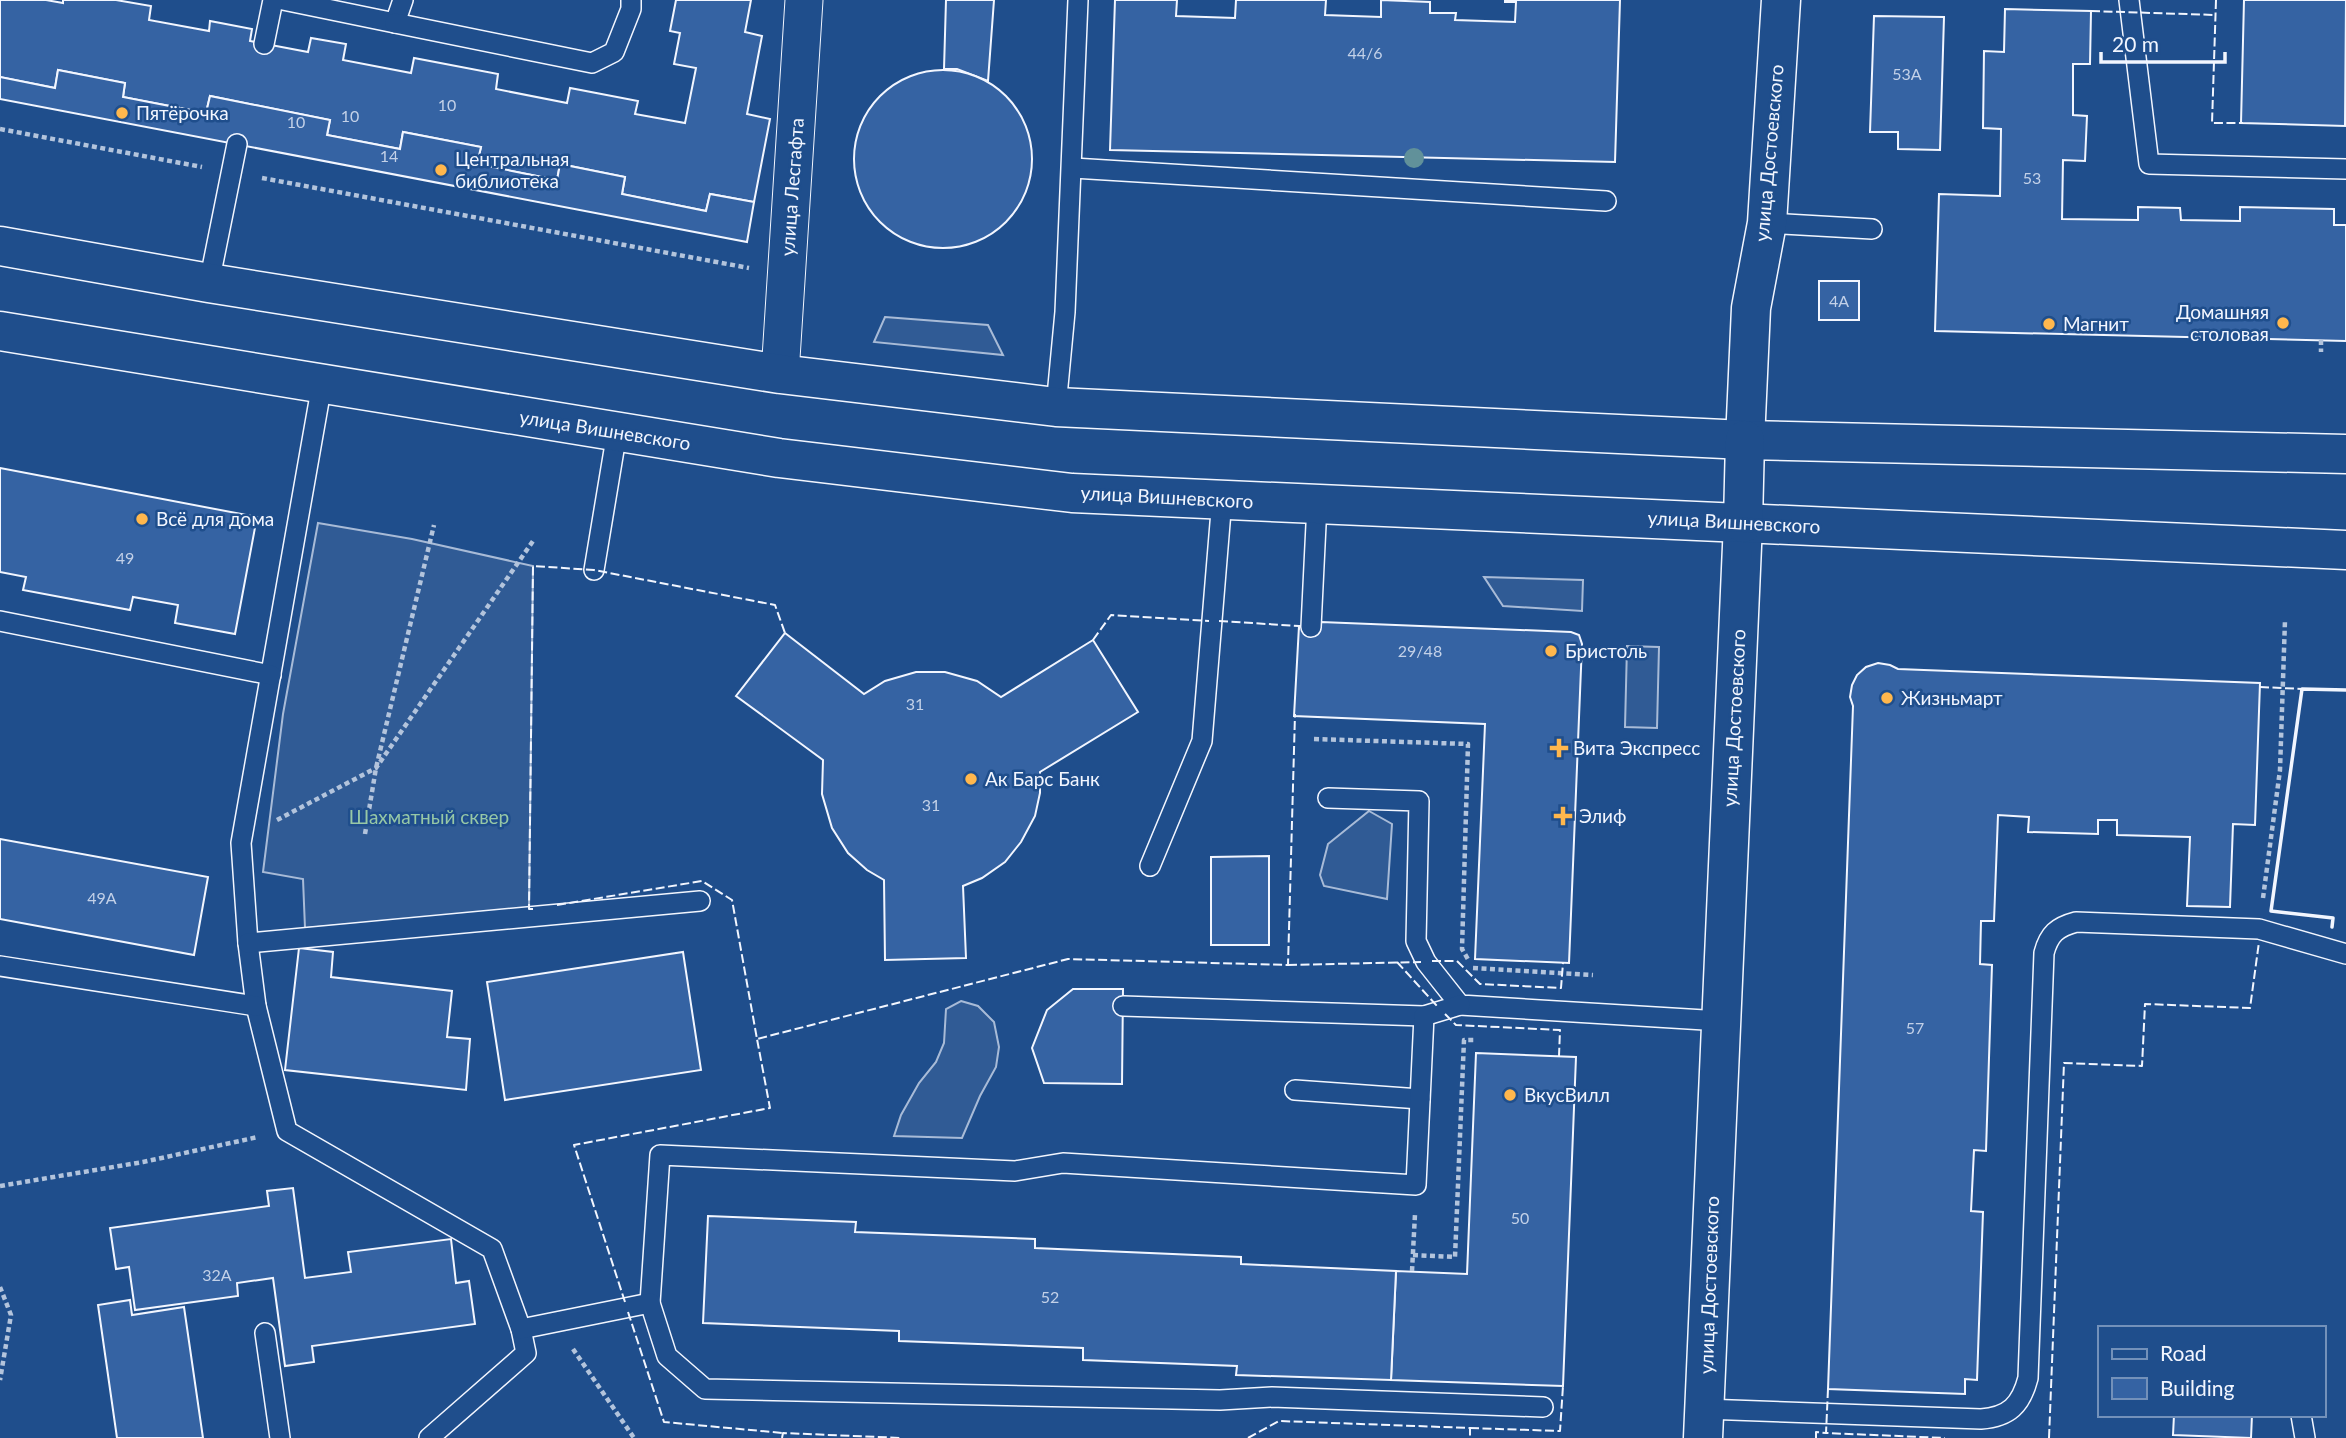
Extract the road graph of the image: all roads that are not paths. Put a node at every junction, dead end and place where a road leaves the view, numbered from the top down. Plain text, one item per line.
1 (273, 0) edge
2 (283, 0) edge
3 (402, 0) edge
4 (631, 0) edge
5 (804, 0) edge
6 (1078, 0) edge
7 (1781, 0) edge
8 (2129, 0) edge
9 (395, 23) junction
10 (264, 44) dead end
11 (237, 144) dead end
12 (1073, 167) junction
13 (2346, 169) edge
14 (1606, 201) dead end
15 (1767, 223) junction
16 (1872, 229) dead end
17 (0, 246) edge
18 (209, 283) junction
19 (0, 331) edge
20 (780, 374) junction
21 (322, 384) junction
22 (1056, 407) junction
23 (617, 432) junction
24 (1745, 440) junction
25 (2346, 454) edge
26 (1222, 499) junction
27 (1317, 504) junction
28 (1743, 523) junction
29 (2346, 550) edge
30 (594, 570) dead end
31 (0, 621) edge
32 (1311, 626) dead end
33 (271, 676) junction
34 (1328, 798) dead end
35 (1150, 866) dead end
36 (700, 901) dead end
37 (248, 943) junction
38 (2346, 954) edge
39 (0, 966) edge
40 (1460, 1005) junction
41 (256, 1006) junction
42 (1123, 1006) dead end
43 (1424, 1016) junction
44 (1721, 1021) junction
45 (1295, 1090) dead end
46 (1420, 1099) junction
47 (650, 1303) junction
48 (522, 1329) junction
49 (264, 1333) dead end
50 (1543, 1407) dead end
51 (2301, 1417) edge
52 (1703, 1423) edge
53 (280, 1438) edge
54 (429, 1438) edge
55 (2305, 1438) edge

1 - 10 lane
2 - 9 lane
3 - 9 lane
4 - 9 lane
5 - 20 street, улица Лесгафта
6 - 12 lane
7 - 15 main road, улица Достоевского
8 - 13 lane
11 - 18 lane
12 - 14 lane
12 - 22 lane
15 - 16 lane
15 - 24 main road, улица Достоевского
17 - 18 main road
18 - 20 main road
19 - 21 main road, улица Вишневского
20 - 22 main road
21 - 23 main road, улица Вишневского
21 - 33 lane
22 - 24 main road
23 - 26 main road, улица Вишневского
23 - 30 lane
24 - 25 main road
24 - 28 main road, улица Достоевского
26 - 27 main road, улица Вишневского
26 - 35 lane
27 - 28 main road, улица Вишневского
27 - 32 lane
28 - 29 main road, улица Вишневского
28 - 44 main road, улица Достоевского
31 - 33 lane
33 - 37 lane
34 - 40 lane
36 - 37 lane
37 - 41 lane
38 - 52 lane
39 - 41 lane
40 - 43 lane
40 - 44 lane
41 - 48 lane
42 - 43 lane
43 - 46 lane
44 - 52 main road, улица Достоевского
45 - 46 lane
46 - 47 lane
47 - 48 lane
47 - 50 lane
48 - 54 lane
49 - 53 lane
51 - 55 lane

